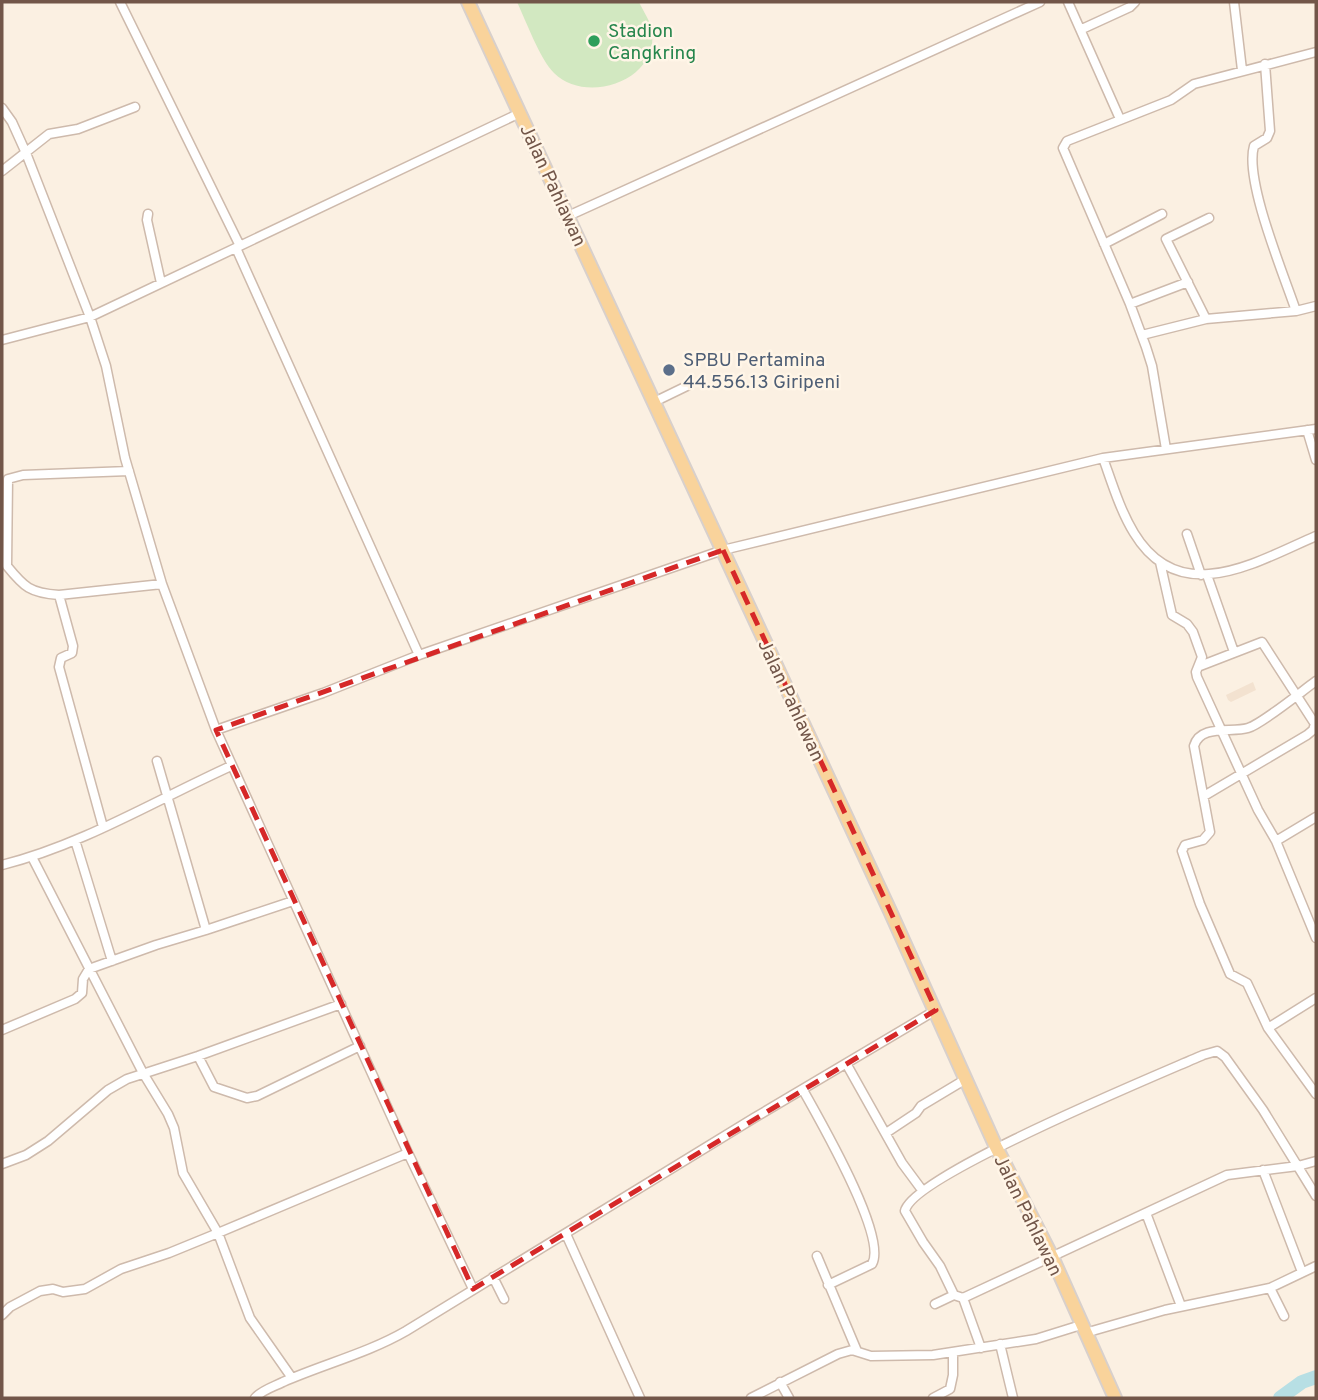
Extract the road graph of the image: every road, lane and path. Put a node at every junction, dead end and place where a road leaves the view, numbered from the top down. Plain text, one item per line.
1 (120, 2) edge
2 (468, 2) edge
3 (1041, 2) edge
4 (1068, 2) edge
5 (1135, 2) edge
6 (1234, 2) edge
7 (1082, 29) junction
8 (1316, 52) edge
9 (1265, 64) junction
10 (1242, 70) junction
11 (135, 107) dead end
12 (2, 108) edge
13 (520, 113) junction
14 (1120, 119) junction
15 (26, 153) junction
16 (2, 171) edge
17 (148, 214) dead end
18 (1162, 214) dead end
19 (568, 216) junction
20 (1209, 218) dead end
21 (1104, 244) junction
22 (238, 247) junction
23 (1188, 282) junction
24 (161, 283) junction
25 (1130, 304) junction
26 (1316, 306) edge
27 (1296, 311) junction
28 (90, 317) junction
29 (1206, 319) junction
30 (1142, 335) junction
31 (2, 340) edge
32 (689, 385) dead end
33 (654, 402) junction
34 (1312, 430) edge
35 (1166, 449) junction
36 (1102, 458) junction
37 (1316, 460) edge
38 (129, 471) junction
39 (5, 479) edge
40 (1187, 534) dead end
41 (1316, 536) edge
42 (723, 550) junction
43 (1160, 562) junction
44 (4, 566) edge
45 (1204, 575) junction
46 (162, 584) junction
47 (59, 594) junction
48 (1234, 652) junction
49 (419, 655) junction
50 (1200, 666) junction
51 (1316, 681) edge
52 (1297, 695) junction
53 (216, 730) junction
54 (1221, 730) junction
55 (156, 761) dead end
56 (231, 766) junction
57 (1242, 774) junction
58 (167, 795) junction
59 (1204, 796) junction
60 (1316, 817) edge
61 (103, 827) junction
62 (75, 841) junction
63 (1276, 841) junction
64 (32, 857) junction
65 (2, 865) edge
66 (293, 901) junction
67 (206, 930) junction
68 (1316, 938) edge
69 (112, 961) junction
70 (89, 969) junction
71 (1316, 998) edge
72 (341, 1004) junction
73 (936, 1010) junction
74 (1268, 1028) junction
75 (2, 1030) edge
76 (360, 1046) junction
77 (198, 1056) junction
78 (847, 1065) junction
79 (143, 1073) junction
80 (966, 1079) junction
81 (803, 1090) junction
82 (1316, 1094) edge
83 (1316, 1101) edge
84 (886, 1133) junction
85 (996, 1147) junction
86 (408, 1153) junction
87 (1316, 1161) edge
88 (2, 1164) edge
89 (1298, 1166) junction
90 (1262, 1170) junction
91 (922, 1190) junction
92 (1316, 1196) edge
93 (1146, 1213) junction
94 (218, 1233) junction
95 (566, 1234) junction
96 (817, 1256) dead end
97 (1052, 1257) junction
98 (1316, 1266) edge
99 (1302, 1272) junction
100 (493, 1277) junction
101 (828, 1285) junction
102 (1270, 1288) junction
103 (473, 1289) junction
104 (958, 1296) junction
105 (504, 1299) dead end
106 (935, 1304) dead end
107 (1181, 1307) junction
108 (2, 1315) edge
109 (1284, 1316) dead end
110 (1083, 1329) junction
111 (1000, 1344) junction
112 (981, 1348) junction
113 (857, 1351) junction
114 (953, 1352) junction
115 (292, 1378) junction
116 (780, 1382) junction
117 (255, 1398) edge
118 (640, 1398) edge
119 (751, 1398) edge
120 (789, 1398) edge
121 (933, 1398) edge
122 (1013, 1398) edge
123 (1115, 1398) edge

1 - 22 street
2 - 13 main road, Jalan Pahlawan
3 - 19 street
4 - 7 street
5 - 7 street
6 - 10 street
7 - 14 street
8 - 9 street
9 - 10 street
9 - 27 street
10 - 14 street
11 - 15 street
12 - 15 street
13 - 19 main road, Jalan Pahlawan
13 - 22 street
14 - 21 street
15 - 16 street
15 - 28 street
17 - 24 street
18 - 21 street
19 - 33 main road, Jalan Pahlawan
20 - 23 street
21 - 25 street
22 - 24 street
22 - 49 street
23 - 25 street
23 - 29 street
24 - 28 street
25 - 30 street
26 - 27 street
27 - 29 street
28 - 31 street
28 - 38 street
29 - 30 street
30 - 35 street
32 - 33 street
33 - 42 main road, Jalan Pahlawan
34 - 35 street
34 - 37 street
35 - 36 street
36 - 42 street
36 - 43 street
38 - 39 street
38 - 46 street
39 - 44 street
40 - 45 street
41 - 45 street
42 - 49 street
42 - 73 main road, Jalan Pahlawan
43 - 45 street
43 - 50 street
44 - 47 street
45 - 48 street
46 - 47 street
46 - 53 street
47 - 61 street
48 - 50 street
48 - 52 street
49 - 53 street
50 - 54 street
51 - 52 street
52 - 54 street
52 - 57 street
53 - 56 street
54 - 57 street
54 - 59 street
55 - 58 street
56 - 58 street
56 - 66 street
57 - 59 street
57 - 63 street
58 - 61 street
58 - 67 street
59 - 74 street
60 - 63 street
61 - 62 street
62 - 64 street
62 - 69 street
63 - 68 street
64 - 65 street
64 - 70 street
66 - 67 street
66 - 72 street
67 - 69 street
69 - 70 street
70 - 75 street
70 - 79 street
71 - 74 street
72 - 76 street
72 - 77 street
73 - 78 street
73 - 80 main road, Jalan Pahlawan
74 - 82 street
76 - 77 street
76 - 86 street
77 - 79 street
78 - 81 street
78 - 84 street
79 - 88 street
79 - 94 street
80 - 84 street
80 - 85 main road, Jalan Pahlawan
81 - 95 street
81 - 101 street
82 - 83 street
84 - 91 street
85 - 89 street
85 - 91 street
85 - 97 main road, Jalan Pahlawan
86 - 94 street
86 - 103 street
87 - 89 street
89 - 90 street
89 - 92 street
90 - 93 street
90 - 99 street
91 - 104 street
93 - 97 street
93 - 107 street
94 - 108 street
94 - 115 street
95 - 100 street
95 - 118 street
96 - 101 street
97 - 104 street
97 - 110 main road, Jalan Pahlawan
98 - 99 street
99 - 102 street
100 - 103 street
100 - 105 street
101 - 113 street
102 - 107 street
102 - 109 street
103 - 115 street
104 - 106 street
104 - 112 street
107 - 110 street
110 - 111 street
110 - 123 main road, Jalan Pahlawan
111 - 112 street
111 - 122 street
112 - 114 street
113 - 114 street
113 - 116 street
114 - 121 street
115 - 117 street
116 - 119 street
116 - 120 street

